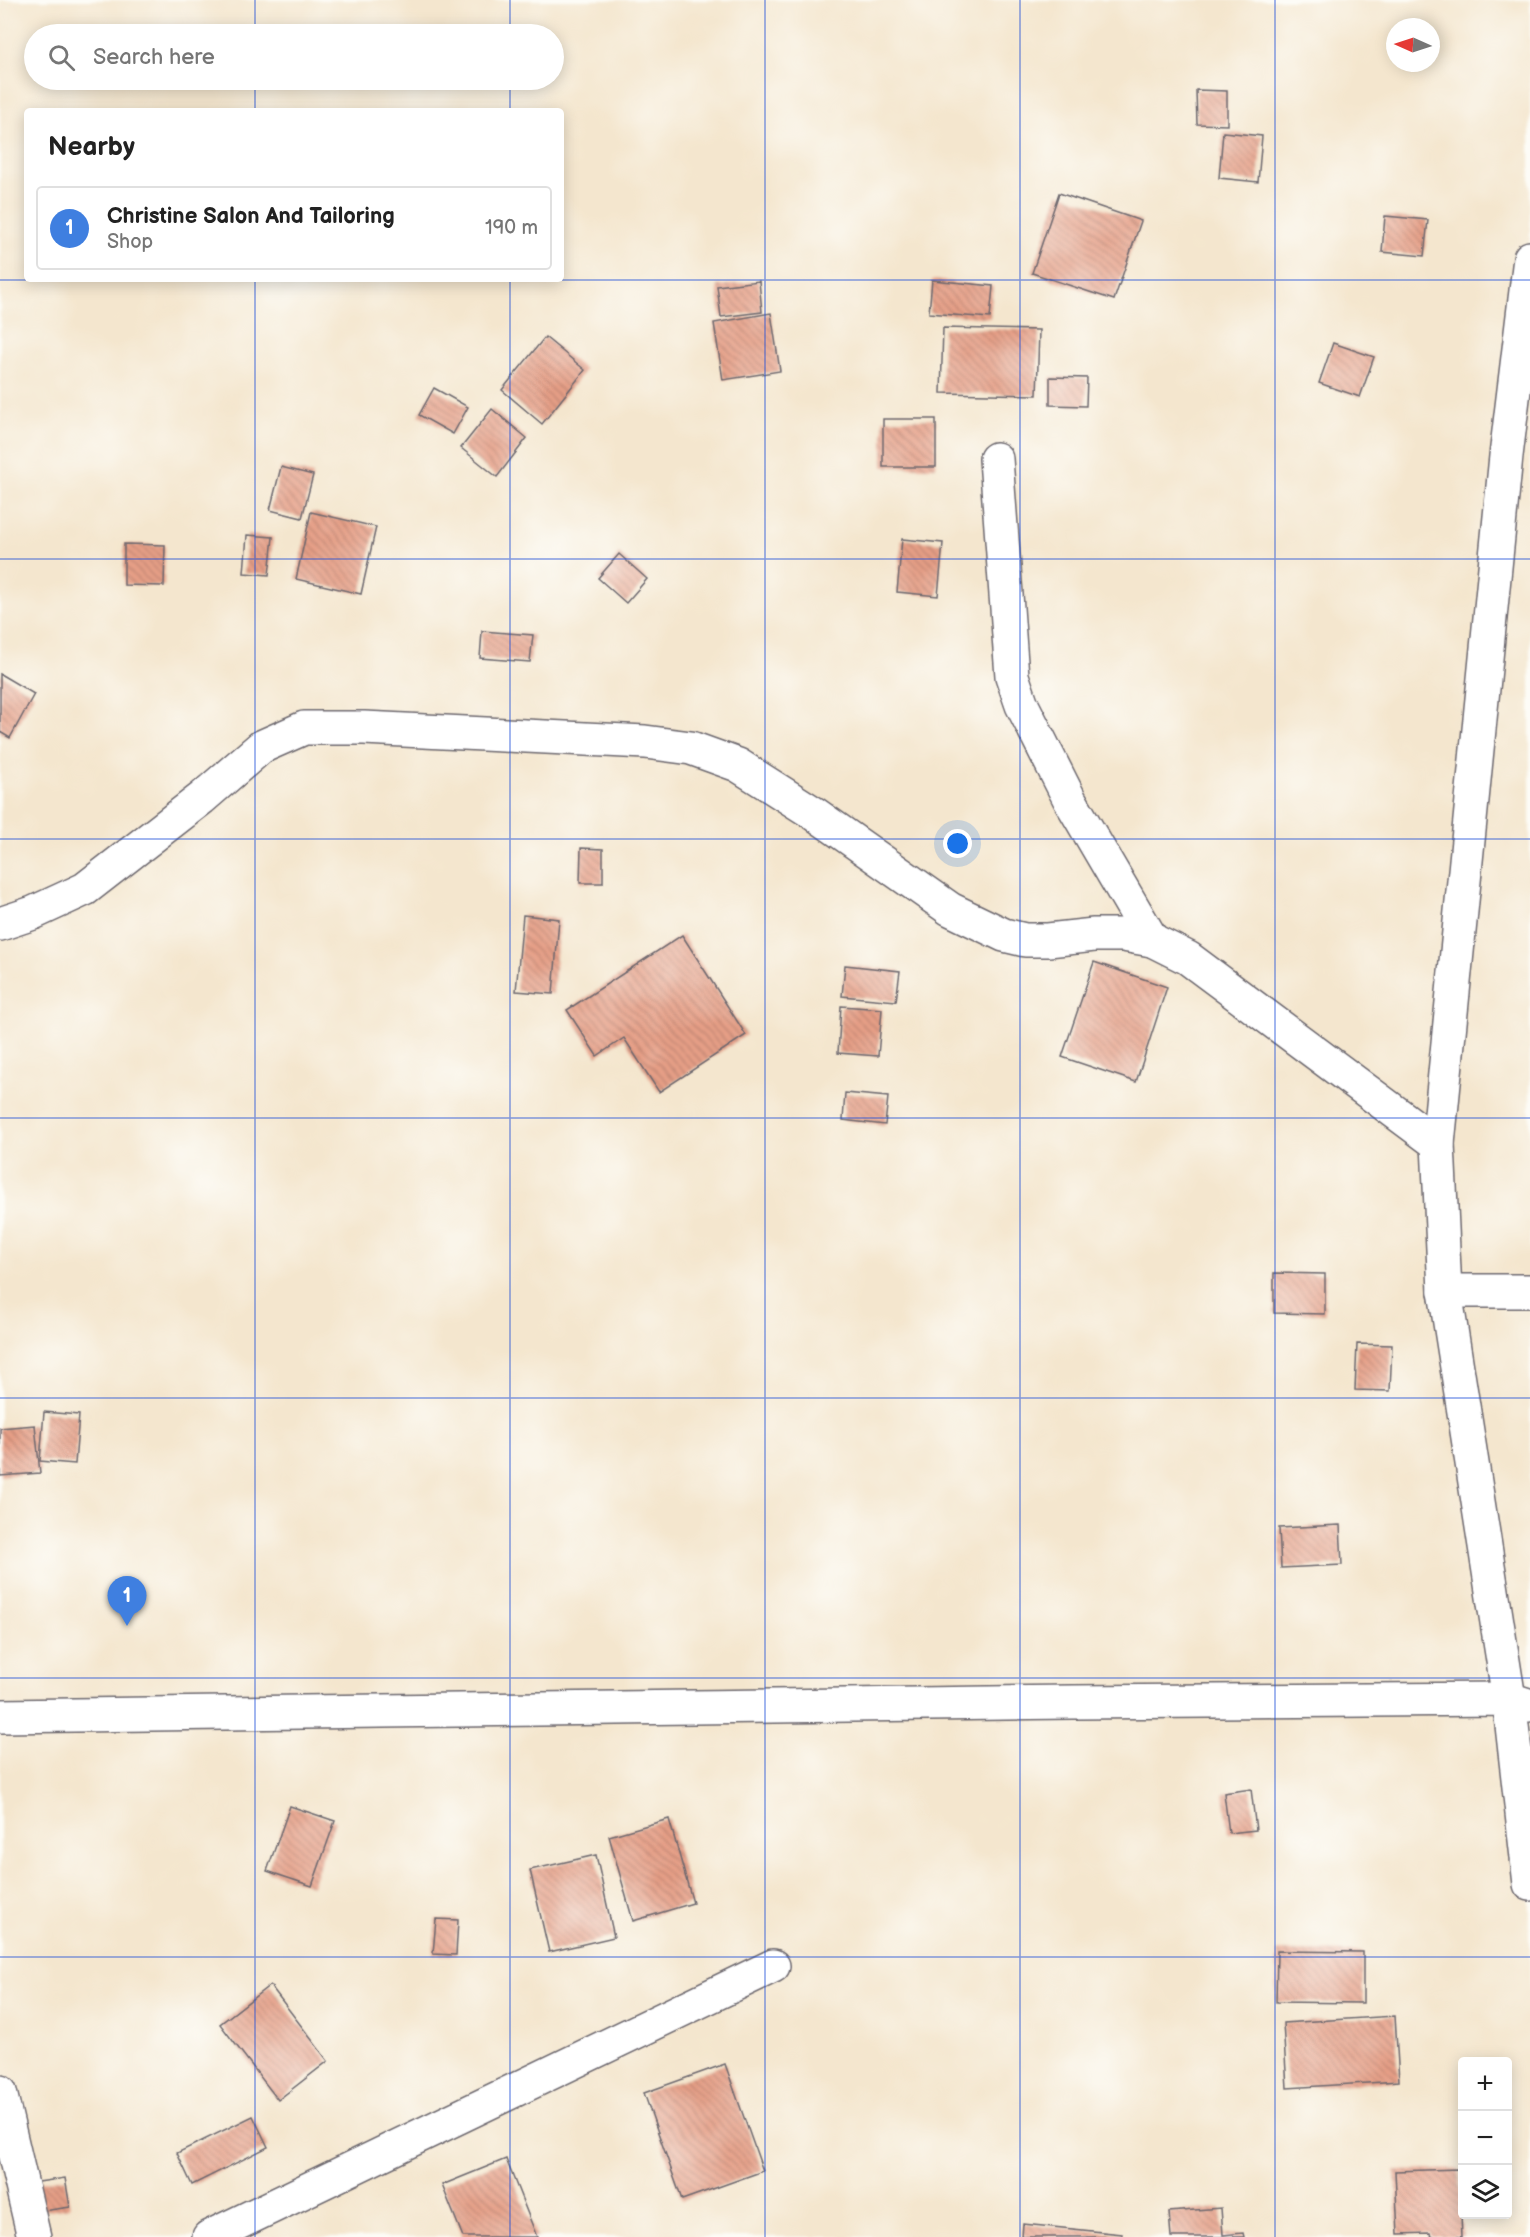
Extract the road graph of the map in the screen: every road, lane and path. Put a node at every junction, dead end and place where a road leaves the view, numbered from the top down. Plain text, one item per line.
1 (1530, 258) edge
2 (1525, 341) edge
3 (996, 459) dead end
4 (0, 924) edge
5 (1152, 940) junction
6 (1438, 1144) junction
7 (1445, 1291) junction
8 (1530, 1291) edge
9 (1519, 1702) edge
10 (0, 1716) edge
11 (1530, 1884) edge
12 (773, 1966) dead end
13 (0, 2092) edge
14 (34, 2237) edge
15 (209, 2237) edge

1 - 2 street
2 - 6 street
3 - 5 street
4 - 5 street
5 - 6 street
6 - 7 street
7 - 8 street
7 - 9 street
9 - 10 street
9 - 11 street
12 - 15 street
13 - 14 street

